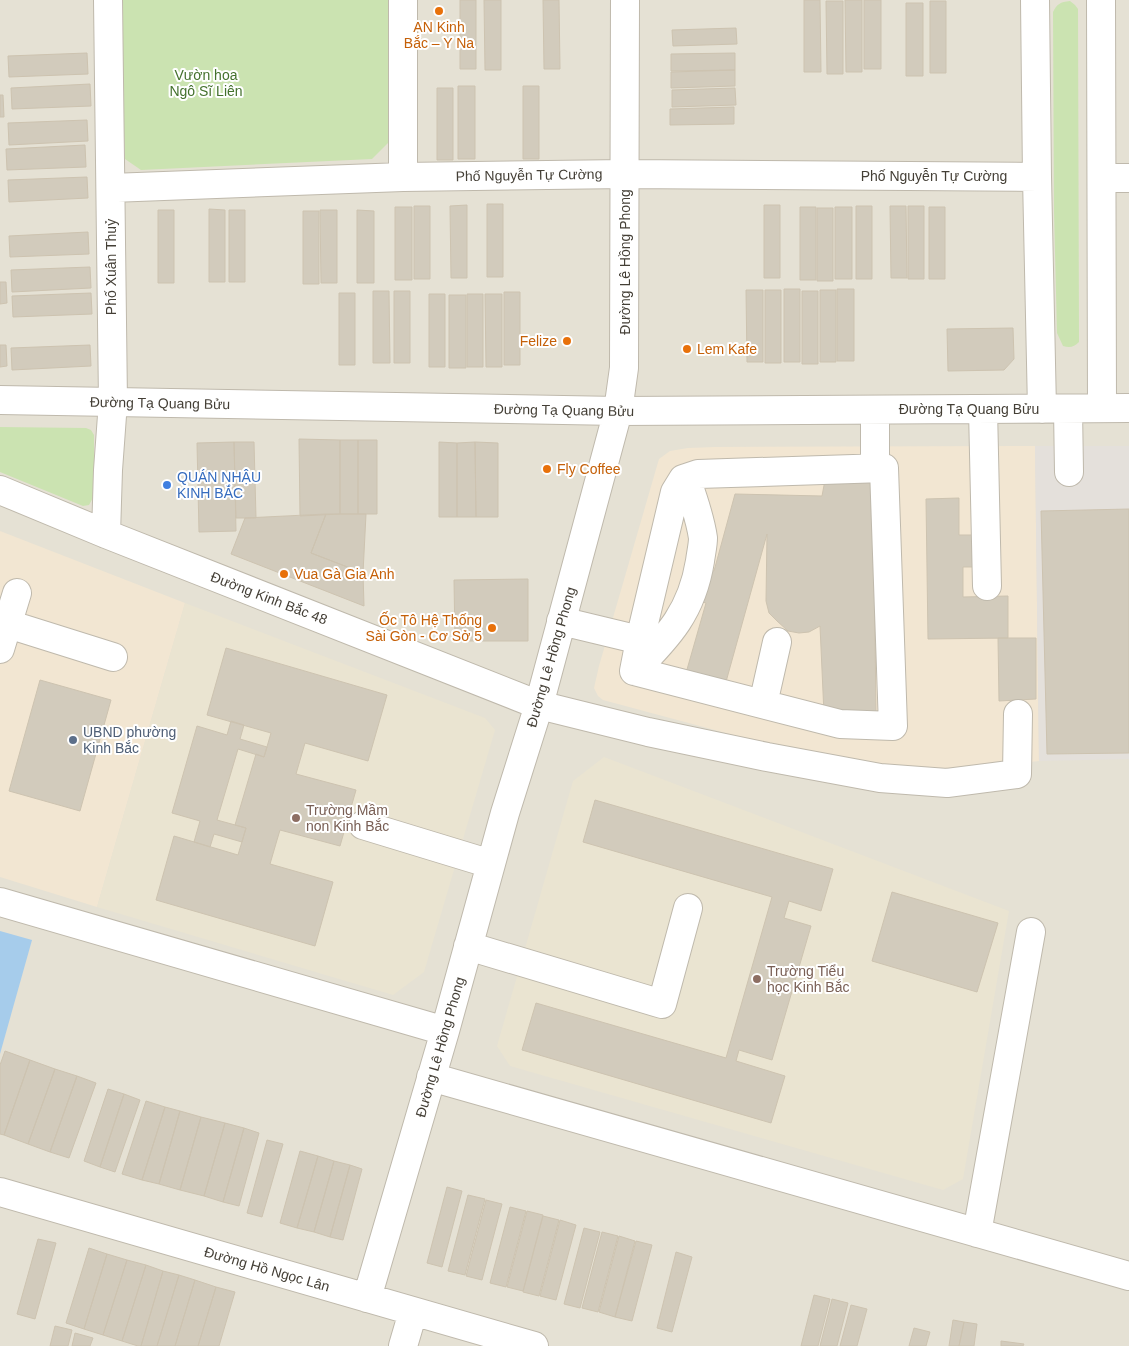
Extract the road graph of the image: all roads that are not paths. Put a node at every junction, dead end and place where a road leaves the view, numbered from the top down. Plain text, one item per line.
1 (108, 0) edge
2 (404, 0) edge
3 (625, 0) edge
4 (1035, 0) edge
5 (1101, 0) edge
6 (626, 174) junction
7 (403, 177) junction
8 (1037, 177) junction
9 (1102, 178) junction
10 (1129, 178) edge
11 (111, 188) junction
12 (0, 400) edge
13 (113, 402) junction
14 (1102, 408) junction
15 (1129, 408) edge
16 (983, 409) junction
17 (1055, 409) junction
18 (875, 410) junction
19 (618, 411) junction
20 (874, 468) junction
21 (1069, 472) dead end
22 (686, 478) junction
23 (0, 490) edge
24 (106, 534) junction
25 (988, 586) dead end
26 (17, 593) dead end
27 (561, 620) junction
28 (4, 637) edge
29 (640, 640) junction
30 (777, 642) dead end
31 (113, 657) dead end
32 (634, 671) junction
33 (538, 704) junction
34 (763, 704) junction
35 (1018, 714) dead end
36 (363, 825) dead end
37 (491, 864) junction
38 (0, 902) edge
39 (688, 908) dead end
40 (1031, 932) dead end
41 (468, 946) junction
42 (445, 1030) junction
43 (431, 1077) junction
44 (0, 1192) edge
45 (977, 1233) junction
46 (1129, 1276) edge
47 (367, 1298) junction
48 (413, 1312) junction
49 (403, 1346) edge
50 (534, 1346) edge

1 - 11 street, Phố Xuân Thuỷ
2 - 7 street
3 - 6 street, Đường Lê Hồng Phong
4 - 8 street
5 - 9 street
6 - 7 street, Phố Nguyễn Tự Cường
6 - 8 street, Phố Nguyễn Tự Cường
6 - 19 street, Đường Lê Hồng Phong
7 - 11 street, Phố Nguyễn Tự Cường
8 - 17 street
9 - 10 street
9 - 14 street
11 - 13 street, Phố Xuân Thuỷ
12 - 13 street, Đường Tạ Quang Bửu
13 - 19 street, Đường Tạ Quang Bửu
13 - 24 street, Phố Xuân Thuỷ
14 - 15 street, Đường Tạ Quang Bửu
14 - 17 street, Đường Tạ Quang Bửu
16 - 17 street, Đường Tạ Quang Bửu
16 - 18 street, Đường Tạ Quang Bửu
16 - 25 street
17 - 21 street
18 - 19 street, Đường Tạ Quang Bửu
18 - 20 street
19 - 27 street, Đường Lê Hồng Phong
20 - 22 street
20 - 34 street
22 - 29 street
22 - 32 street
23 - 24 street, Đường Kinh Bắc 48
24 - 33 street, Đường Kinh Bắc 48
26 - 28 street
27 - 29 street
27 - 33 street, Đường Lê Hồng Phong
28 - 31 street
29 - 32 street
30 - 34 street
32 - 34 street
33 - 35 street, Đường Kinh Bắc 48
33 - 37 street, Đường Lê Hồng Phong
36 - 37 street
37 - 41 street, Đường Lê Hồng Phong
38 - 42 street
39 - 41 street
40 - 45 street
41 - 42 street, Đường Lê Hồng Phong
42 - 43 street, Đường Lê Hồng Phong
43 - 45 street
43 - 47 street, Đường Lê Hồng Phong
44 - 47 street, Đường Hồ Ngọc Lân
45 - 46 street
47 - 48 street, Đường Hồ Ngọc Lân
48 - 49 street
48 - 50 street, Đường Hồ Ngọc Lân

